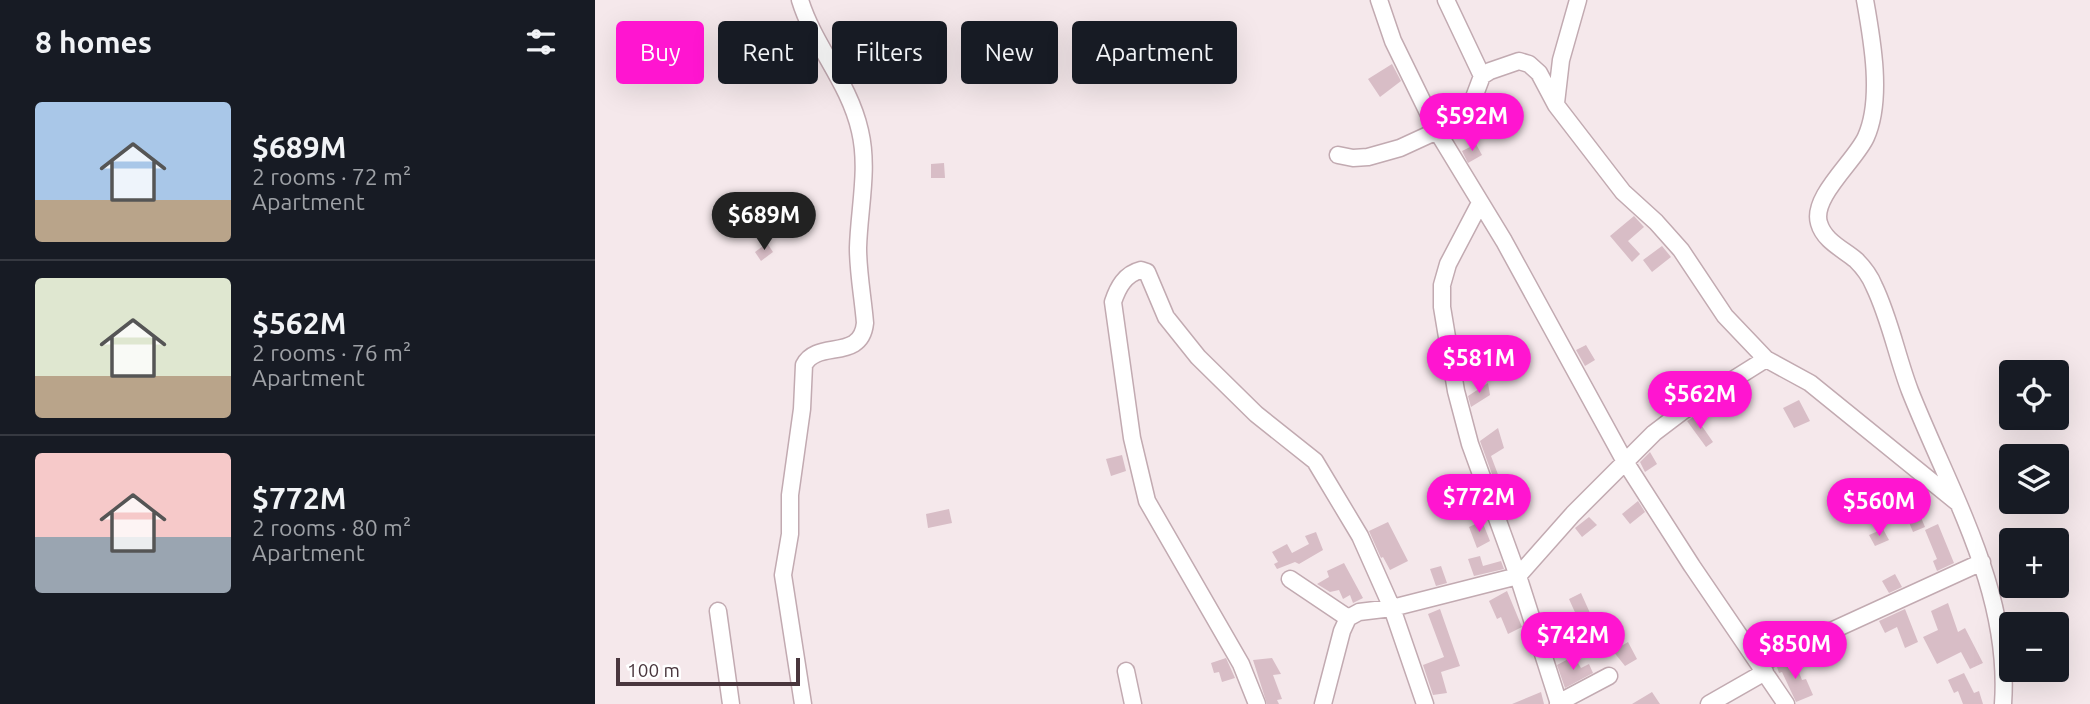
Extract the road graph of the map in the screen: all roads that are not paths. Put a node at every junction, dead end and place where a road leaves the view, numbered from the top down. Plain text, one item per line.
1 (800, 0) edge
2 (1379, 0) edge
3 (1446, 0) edge
4 (1578, 0) edge
5 (1865, 0) edge
6 (1482, 76) junction
7 (1556, 105) junction
8 (1437, 131) junction
9 (1338, 155) dead end
10 (1480, 204) junction
11 (1766, 359) junction
12 (1624, 460) junction
13 (1958, 503) junction
14 (1982, 562) junction
15 (1518, 576) junction
16 (1290, 579) dead end
17 (1392, 608) junction
18 (718, 611) dead end
19 (1348, 618) junction
20 (1762, 668) junction
21 (1126, 671) dead end
22 (1609, 676) dead end
23 (1558, 703) edge
24 (731, 704) edge
25 (803, 704) edge
26 (1133, 704) edge
27 (1257, 704) edge
28 (1323, 704) edge
29 (1425, 704) edge
30 (1709, 704) edge
31 (1786, 704) edge
32 (2003, 704) edge

1 - 25 street
2 - 8 street
3 - 6 street
4 - 7 street
5 - 13 street
6 - 7 street
6 - 8 street
7 - 11 street
8 - 9 street
8 - 10 street
10 - 12 street
10 - 15 street
11 - 12 street
11 - 13 street
12 - 15 street
12 - 20 street
13 - 14 street
14 - 20 street
14 - 32 street
15 - 17 street
15 - 23 street
16 - 19 street
17 - 19 street
17 - 27 street
17 - 29 street
18 - 24 street
19 - 28 street
20 - 30 street
20 - 31 street
21 - 26 street
22 - 23 street

